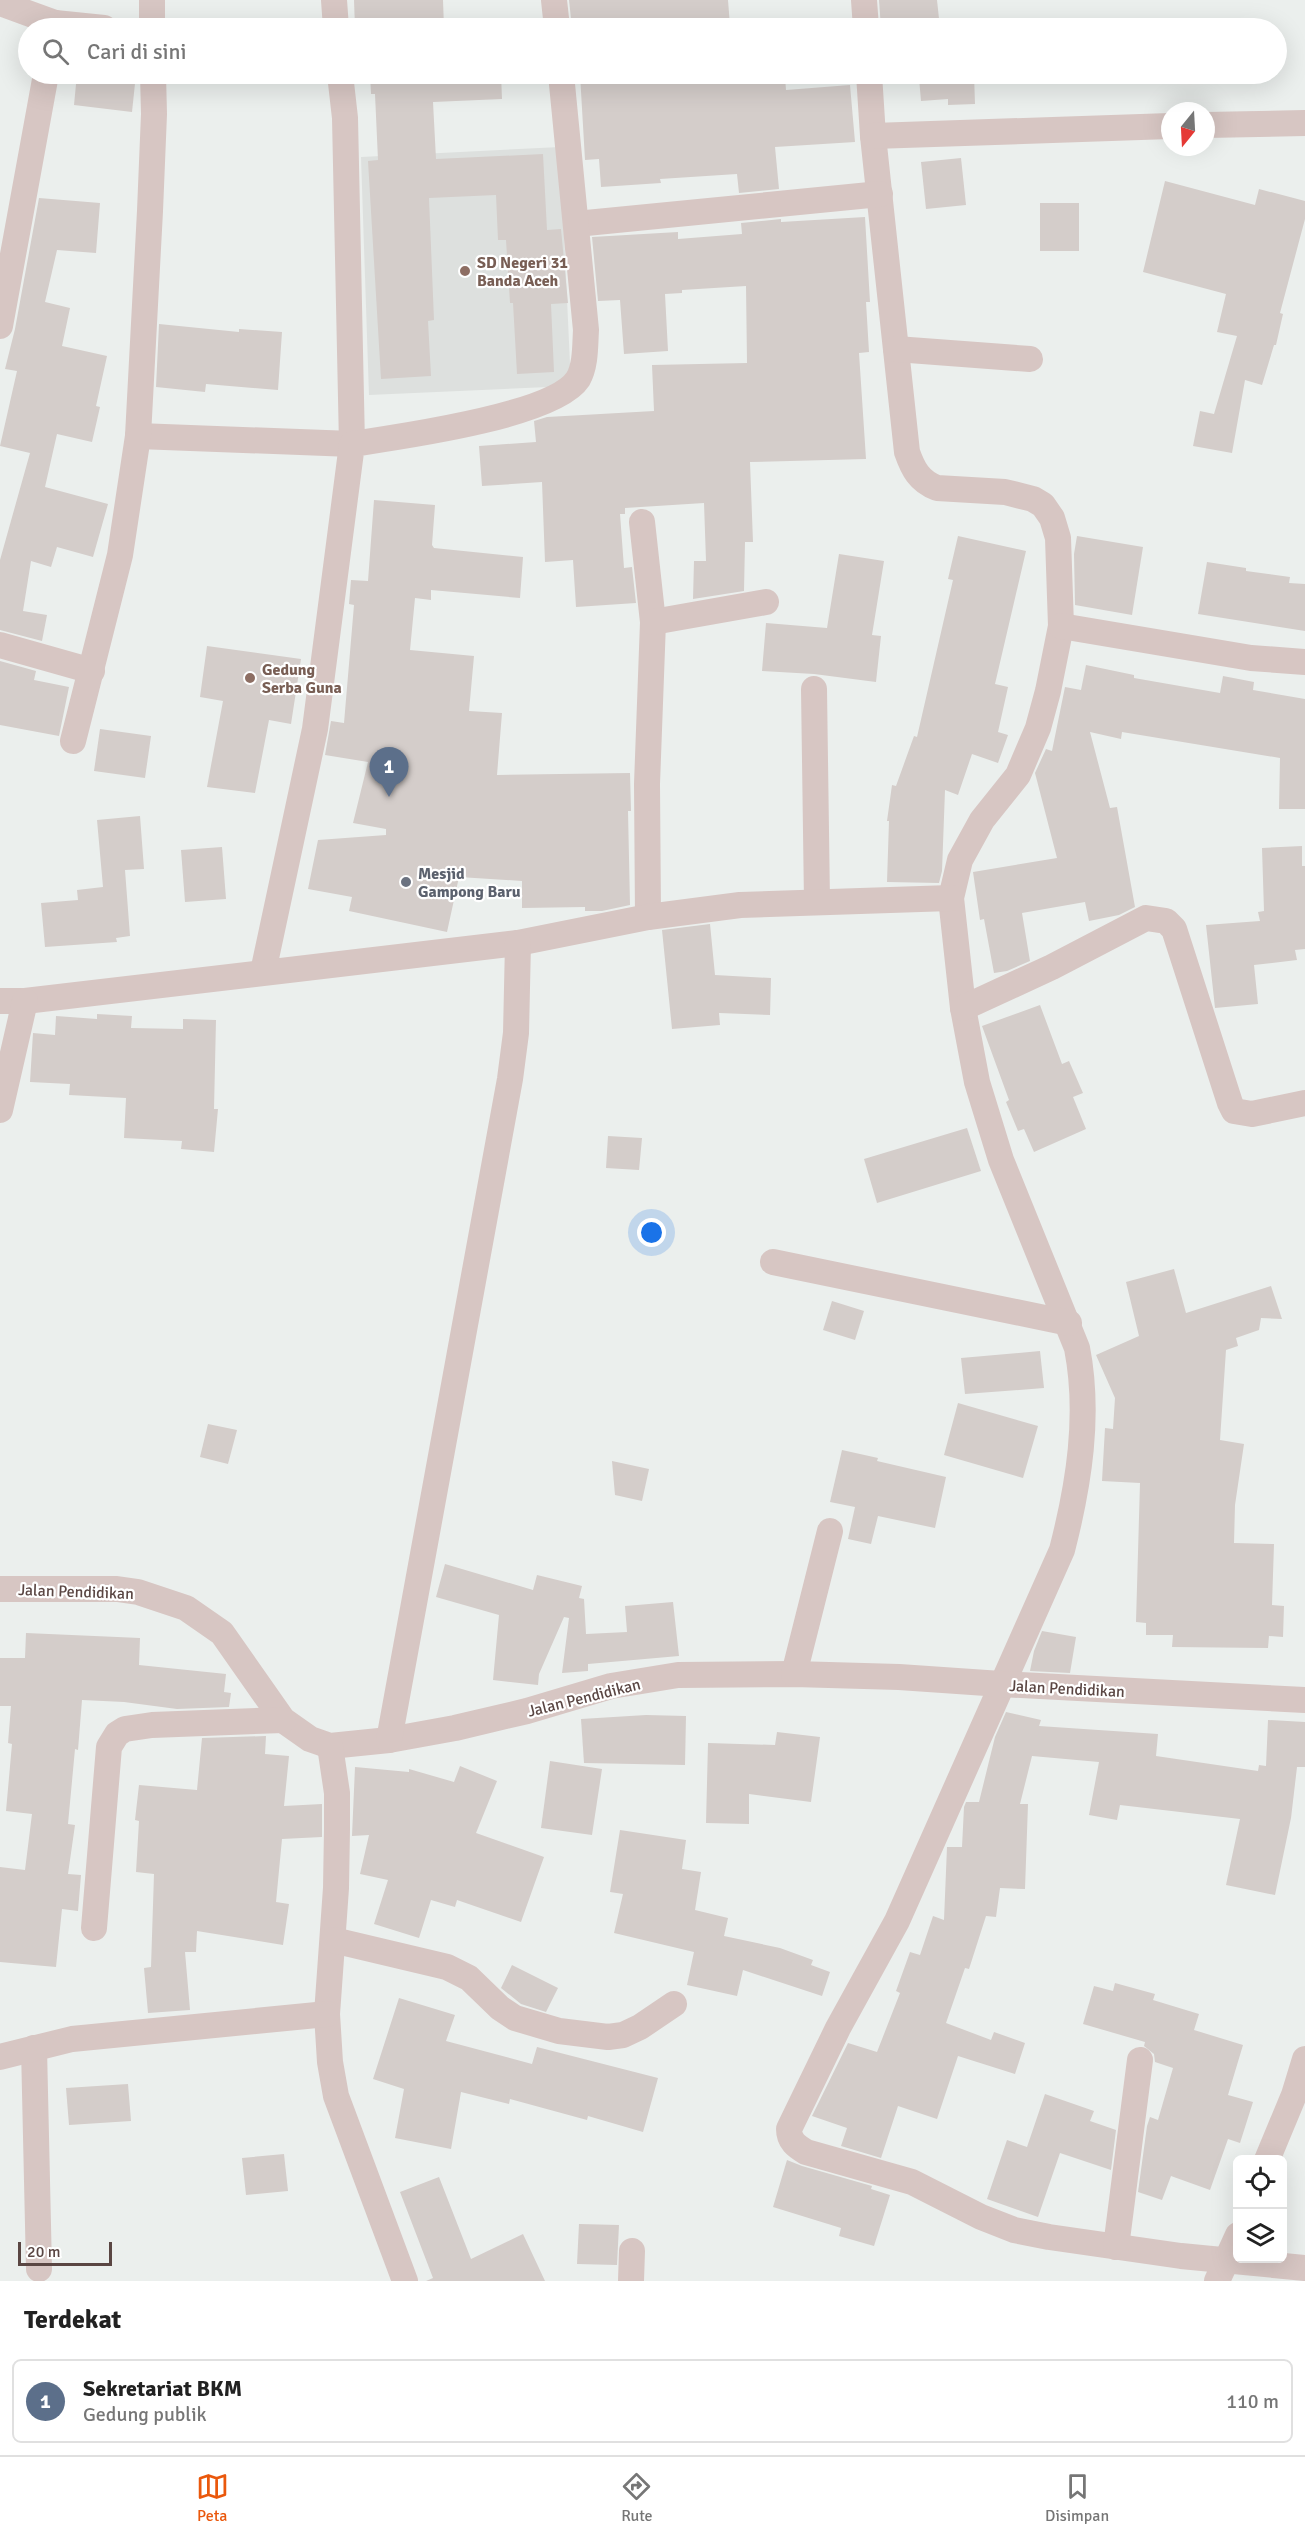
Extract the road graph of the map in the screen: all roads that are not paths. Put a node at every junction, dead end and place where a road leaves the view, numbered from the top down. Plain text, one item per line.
1 (152, 0) edge
2 (334, 0) edge
3 (554, 0) edge
4 (864, 0) edge
5 (0, 3) edge
6 (36, 18) edge
7 (152, 18) edge
8 (335, 18) edge
9 (556, 18) edge
10 (865, 18) edge
11 (43, 84) edge
12 (153, 84) edge
13 (341, 84) edge
14 (562, 84) edge
15 (870, 84) edge
16 (1305, 123) edge
17 (1215, 125) edge
18 (1161, 126) edge
19 (873, 136) junction
20 (880, 194) junction
21 (9, 217) edge
22 (576, 224) junction
23 (0, 326) edge
24 (896, 348) junction
25 (1030, 359) dead end
26 (138, 436) junction
27 (352, 444) junction
28 (642, 522) dead end
29 (766, 602) dead end
30 (653, 622) junction
31 (1061, 626) junction
32 (0, 645) edge
33 (1305, 662) edge
34 (92, 671) junction
35 (814, 689) dead end
36 (73, 741) dead end
37 (951, 898) junction
38 (817, 902) junction
39 (648, 917) junction
40 (518, 943) junction
41 (263, 972) junction
42 (12, 1001) edge
43 (963, 1008) junction
44 (1305, 1103) edge
45 (0, 1110) edge
46 (773, 1262) dead end
47 (1069, 1323) junction
48 (830, 1531) dead end
49 (0, 1589) edge
50 (794, 1674) junction
51 (1001, 1684) junction
52 (1305, 1700) edge
53 (283, 1720) junction
54 (389, 1740) junction
55 (330, 1746) junction
56 (93, 1928) dead end
57 (333, 1940) junction
58 (674, 2004) dead end
59 (327, 2014) junction
60 (34, 2048) junction
61 (0, 2057) edge
62 (1305, 2059) edge
63 (1140, 2060) dead end
64 (1269, 2155) edge
65 (1116, 2247) junction
66 (1233, 2247) edge
67 (632, 2251) dead end
68 (1305, 2268) edge
69 (39, 2269) dead end
70 (1223, 2271) edge
71 (405, 2281) edge
72 (631, 2281) edge

1 - 7 street
2 - 8 street
3 - 9 street
4 - 10 street
5 - 6 street
11 - 21 street
12 - 26 street
13 - 27 street
14 - 22 street
15 - 19 street
16 - 17 street
18 - 19 street
19 - 20 street
20 - 22 street
20 - 24 street
21 - 23 street
22 - 27 street
24 - 25 street
24 - 31 street
26 - 27 street
26 - 34 street
27 - 41 street
28 - 30 street
29 - 30 street
30 - 39 street
31 - 33 street
31 - 37 street
32 - 34 street
34 - 36 street
35 - 38 street
37 - 38 street
37 - 43 street
38 - 39 street
39 - 40 street
40 - 41 street
40 - 54 street
41 - 42 street
42 - 45 street
43 - 44 street
43 - 47 street
46 - 47 street
47 - 51 street
48 - 50 street
49 - 53 street, Jalan Pendidikan
50 - 51 street, Jalan Pendidikan
50 - 54 street, Jalan Pendidikan
51 - 52 street, Jalan Pendidikan
51 - 65 street
53 - 55 street, Jalan Pendidikan
53 - 56 street
54 - 55 street, Jalan Pendidikan
55 - 57 street
57 - 58 street
57 - 59 street
59 - 60 street
59 - 71 street
60 - 61 street
60 - 69 street
62 - 64 street
63 - 65 street
65 - 70 street
66 - 70 street
67 - 72 street
68 - 70 street

